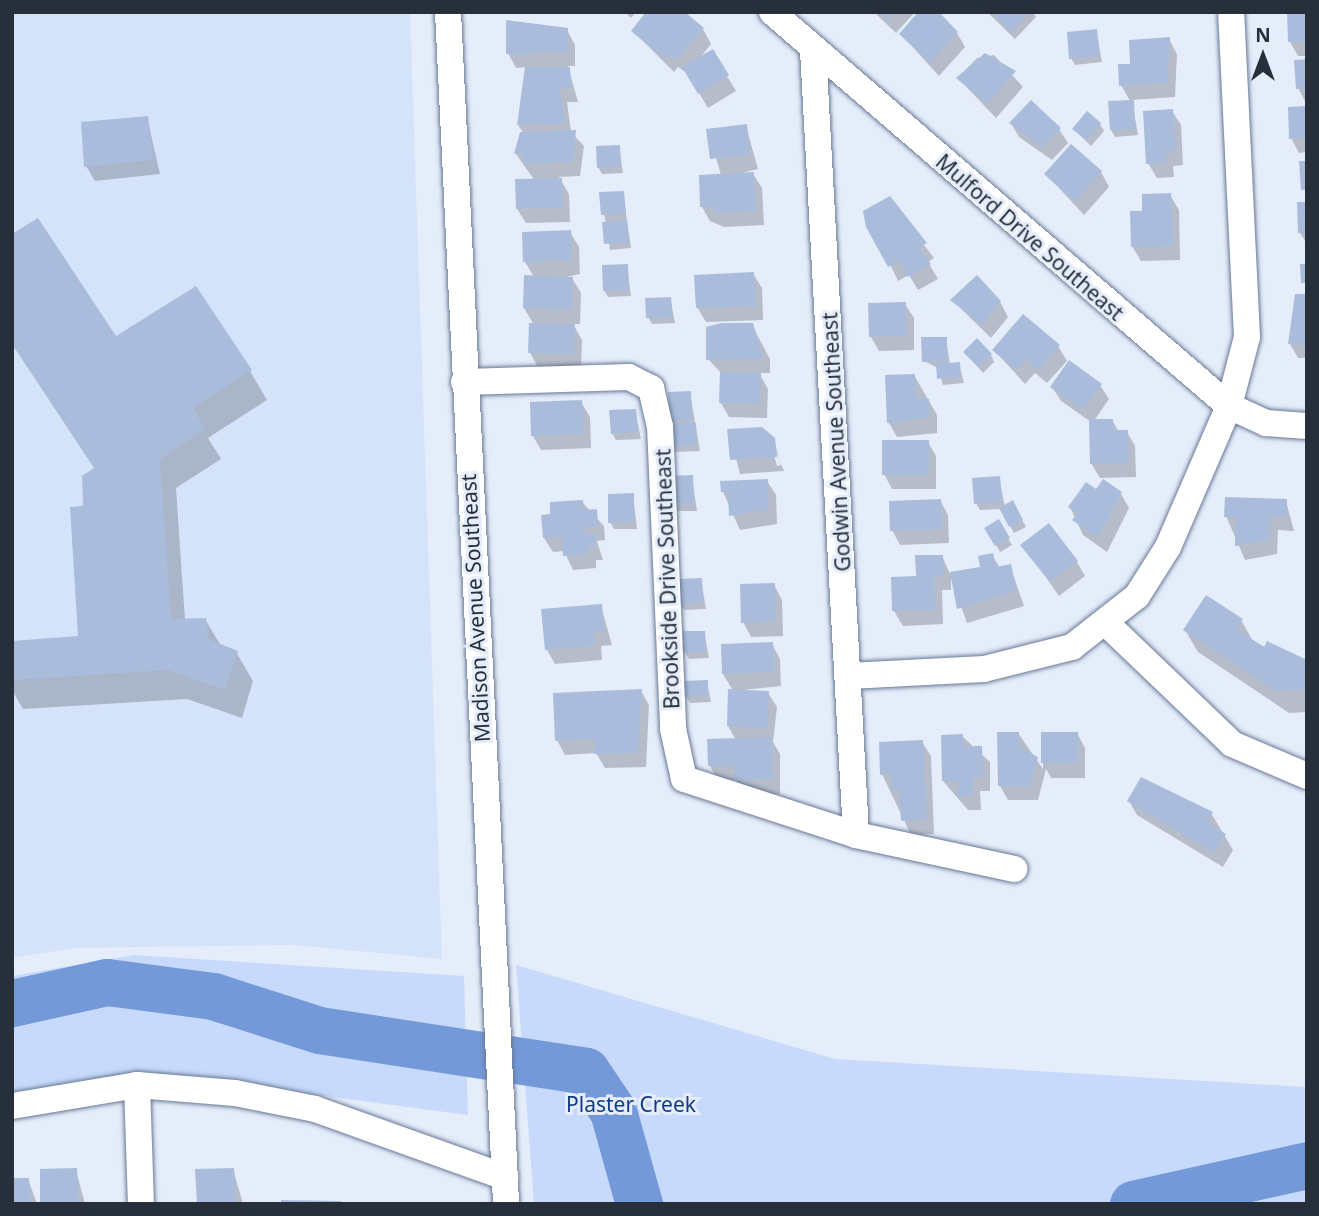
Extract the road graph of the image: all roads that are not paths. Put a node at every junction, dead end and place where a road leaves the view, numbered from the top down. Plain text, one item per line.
1 (448, 12) edge
2 (772, 12) edge
3 (1231, 12) edge
4 (813, 51) junction
5 (464, 382) junction
6 (1229, 406) junction
7 (1307, 426) edge
8 (1107, 624) junction
9 (849, 676) junction
10 (1307, 776) edge
11 (856, 835) junction
12 (1014, 869) dead end
13 (138, 1085) junction
14 (12, 1105) edge
15 (505, 1177) junction
16 (141, 1204) edge
17 (506, 1204) edge

1 - 5 street, Madison Avenue Southeast
2 - 4 street, Mulford Drive Southeast
3 - 6 street
4 - 6 street, Mulford Drive Southeast
4 - 9 street, Godwin Avenue Southeast
5 - 11 street, Brookside Drive Southeast
5 - 15 street, Madison Avenue Southeast
6 - 7 street, Mulford Drive Southeast
6 - 8 street
8 - 9 street
8 - 10 street
9 - 11 street, Godwin Avenue Southeast
11 - 12 street
13 - 14 street
13 - 15 street
13 - 16 street
15 - 17 street, Madison Avenue Southeast

